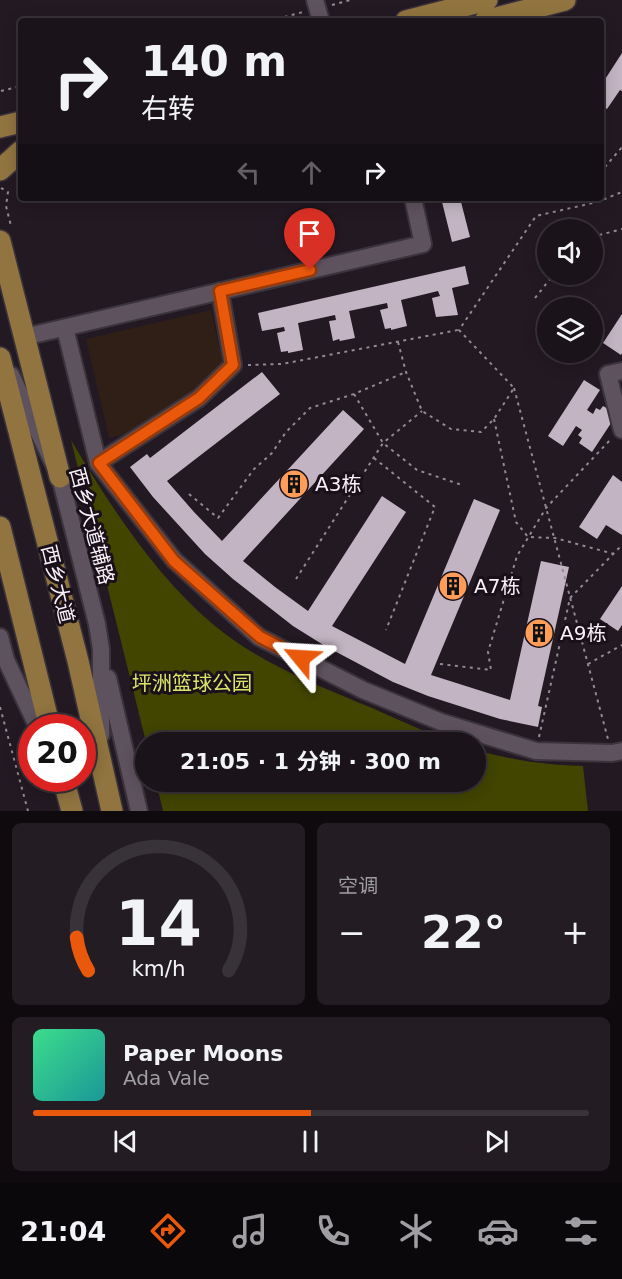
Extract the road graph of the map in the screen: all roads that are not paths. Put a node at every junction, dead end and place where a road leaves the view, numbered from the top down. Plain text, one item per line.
1 (315, 0) edge
2 (487, 0) edge
3 (565, 0) edge
4 (320, 18) edge
5 (418, 18) edge
6 (496, 18) edge
7 (0, 113) edge
8 (18, 116) edge
9 (18, 123) edge
10 (0, 127) edge
11 (18, 145) edge
12 (0, 149) edge
13 (18, 156) edge
14 (1, 182) edge
15 (413, 201) edge
16 (0, 241) edge
17 (220, 291) junction
18 (65, 328) junction
19 (24, 337) junction
20 (0, 353) edge
21 (0, 358) edge
22 (622, 370) edge
23 (622, 429) edge
24 (99, 463) junction
25 (60, 477) junction
26 (0, 527) edge
27 (0, 637) edge
28 (101, 649) junction
29 (32, 714) edge
30 (47, 714) edge
31 (617, 752) edge
32 (101, 766) junction
33 (67, 792) edge
34 (72, 811) edge
35 (112, 811) edge
36 (140, 811) edge

1 - 4 street
2 - 5 main road
3 - 6 main road
7 - 8 main road
9 - 10 main road
11 - 12 main road
13 - 14 main road
15 - 17 street
16 - 19 main road
17 - 18 street
17 - 24 street
18 - 19 street
18 - 24 street
19 - 25 main road
20 - 25 street, 西乡大道辅路
21 - 32 main road, 西乡大道
22 - 23 street
24 - 31 street
25 - 28 street, 西乡大道辅路
26 - 30 main road
27 - 29 street
28 - 32 street, 西乡大道辅路
28 - 36 street, 西乡大道辅路
32 - 35 main road, 西乡大道
33 - 34 main road

